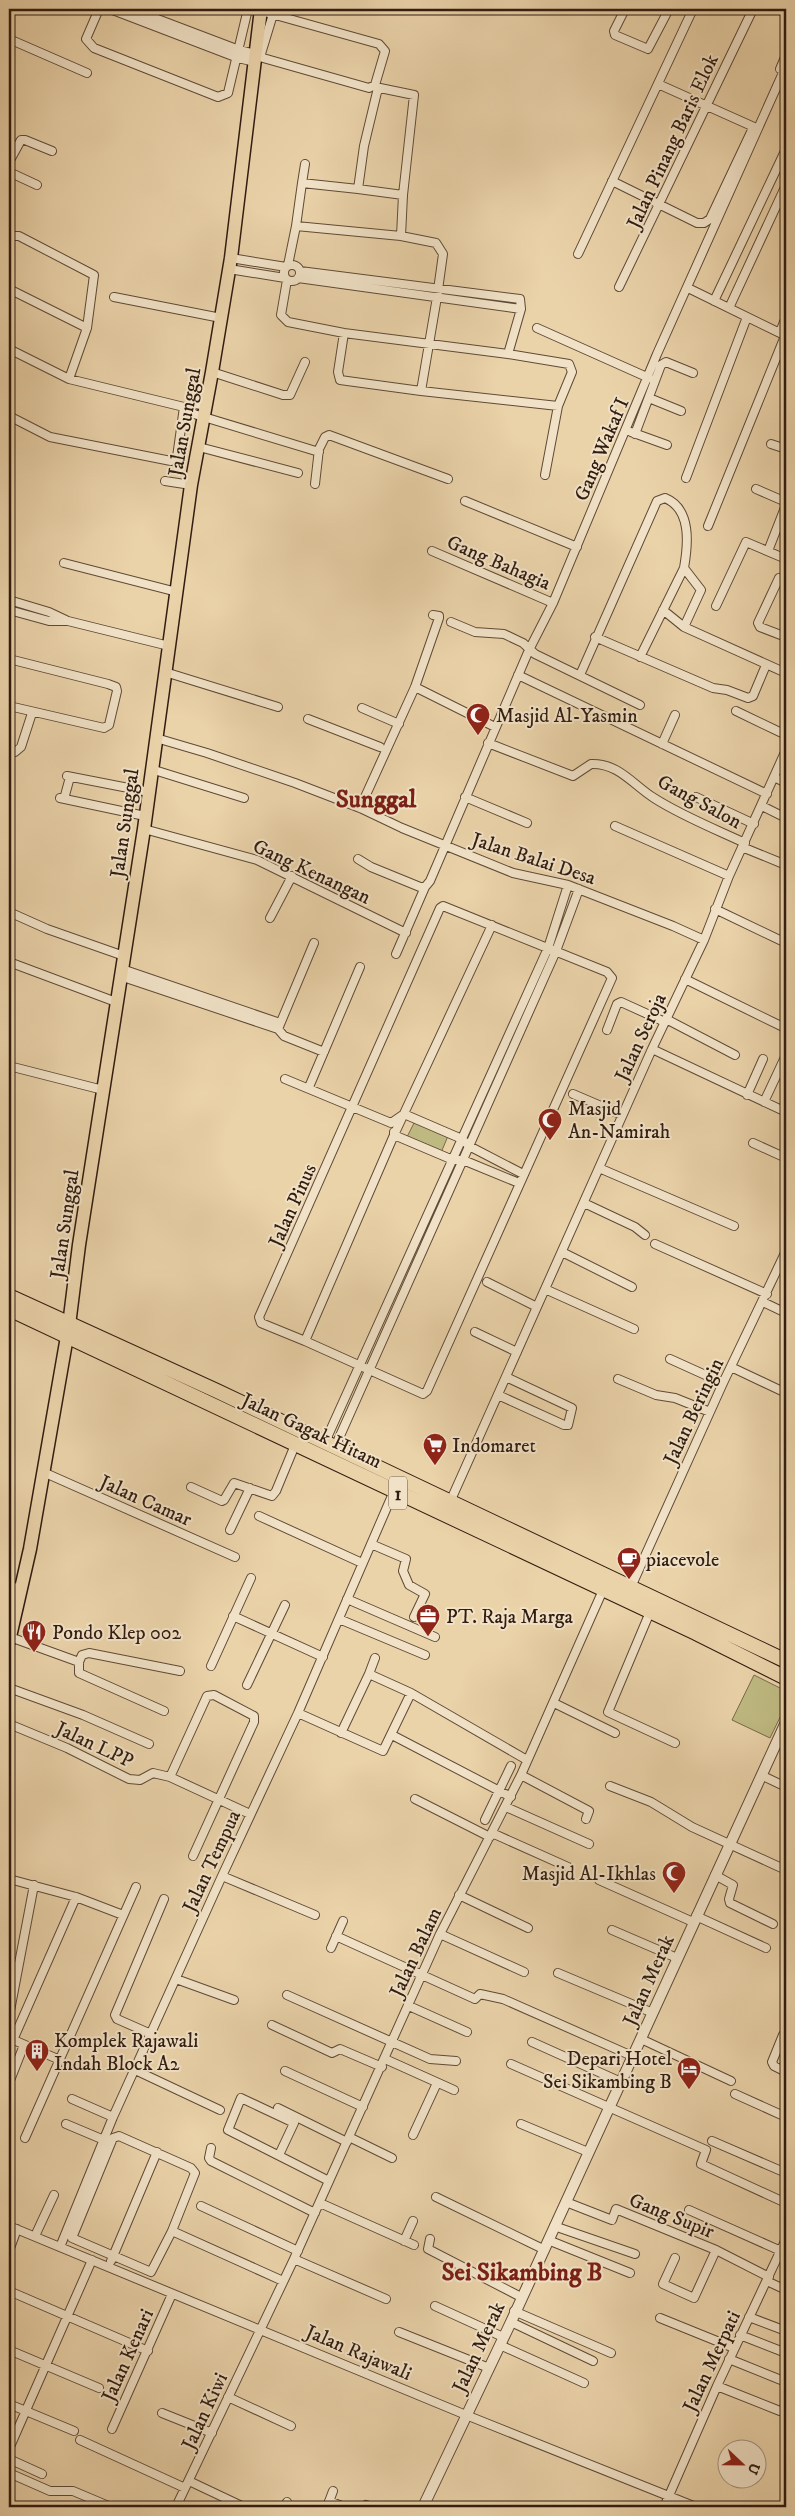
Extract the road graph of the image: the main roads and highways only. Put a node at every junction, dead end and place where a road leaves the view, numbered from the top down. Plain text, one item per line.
1 (267, 10) edge
2 (9, 1296) edge
3 (9, 1309) edge
4 (68, 1331) junction
5 (529, 1538) junction
6 (523, 1552) junction
7 (9, 1639) edge
8 (786, 1661) edge
9 (786, 1678) edge

1 - 4 main road, Jalan Sunggal
2 - 4 highway, Jalan Gagak Hitam / 1
3 - 4 highway, Jalan Gagak Hitam / 1
4 - 5 highway, Jalan Gagak Hitam / 1
4 - 6 highway, Jalan Gagak Hitam / 1
4 - 7 main road, Jalan Sunggal
5 - 6 highway
5 - 8 highway, Jalan Gagak Hitam / 1
6 - 9 highway, Jalan Gagak Hitam / 1

